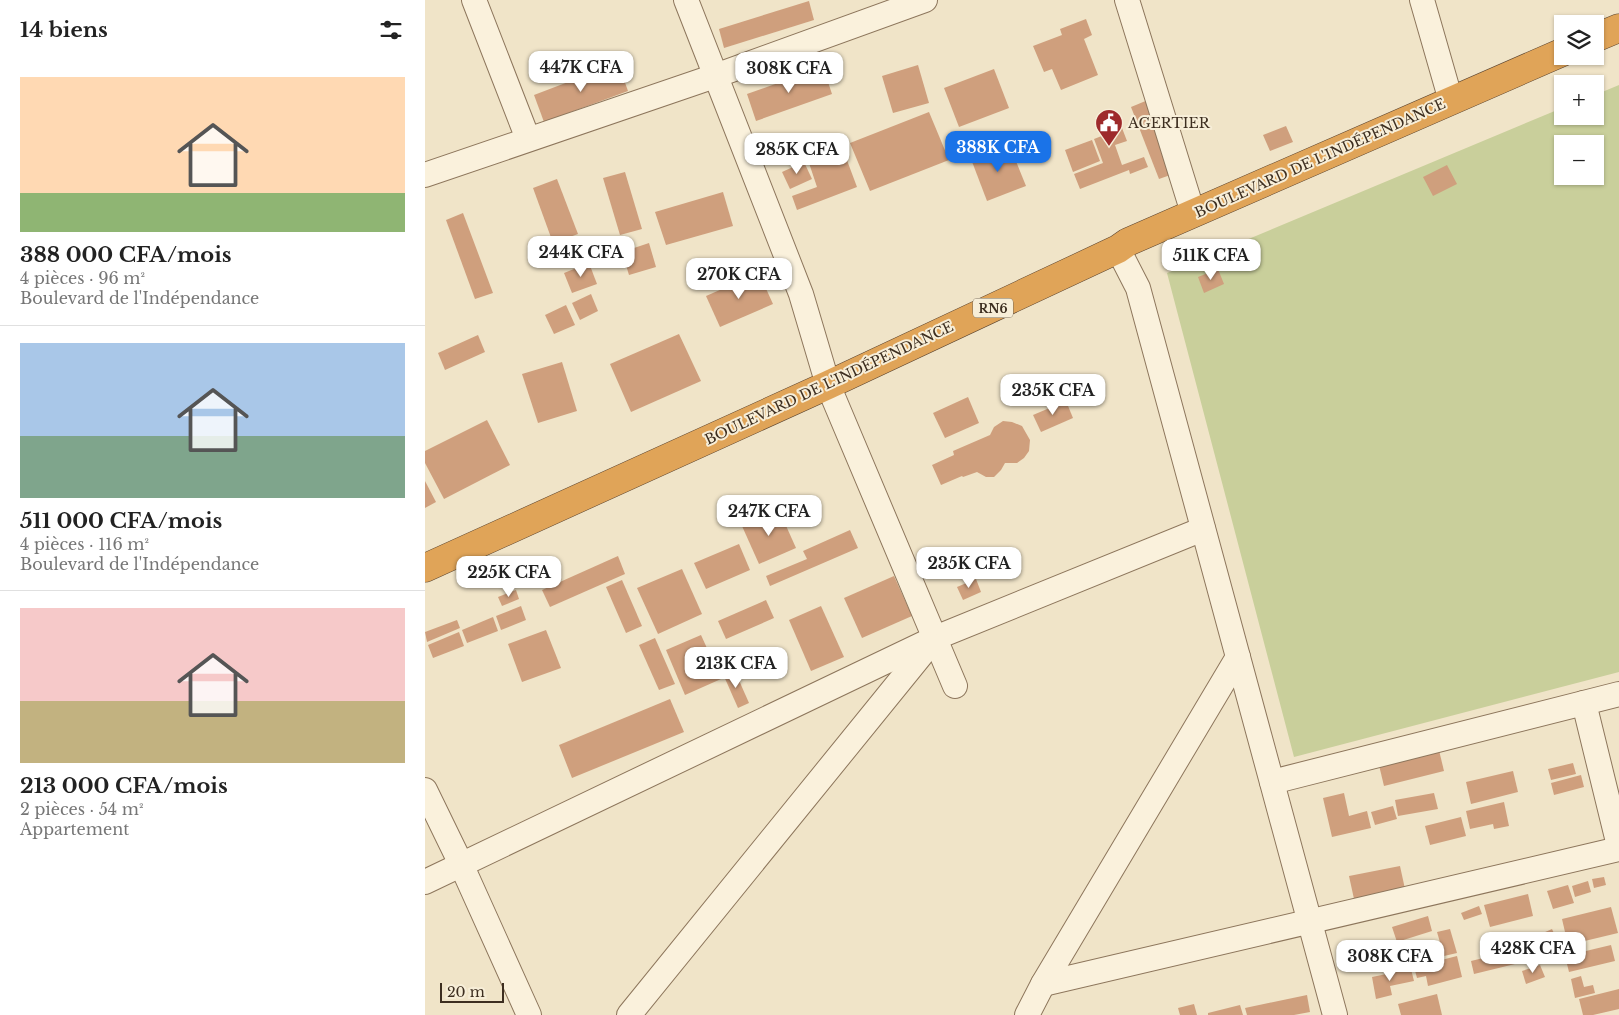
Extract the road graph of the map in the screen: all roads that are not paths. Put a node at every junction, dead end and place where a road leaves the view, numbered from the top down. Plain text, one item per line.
1 (474, 0) edge
2 (685, 0) edge
3 (925, 0) edge
4 (1127, 0) edge
5 (1422, 0) edge
6 (1619, 28) edge
7 (1604, 34) edge
8 (1554, 56) edge
9 (715, 76) junction
10 (1451, 101) junction
11 (528, 139) junction
12 (425, 175) edge
13 (1193, 213) junction
14 (1118, 249) junction
15 (828, 385) junction
16 (1203, 529) junction
17 (425, 568) edge
18 (935, 638) junction
19 (1238, 657) junction
20 (955, 686) dead end
21 (1619, 694) edge
22 (1584, 703) junction
23 (1272, 782) junction
24 (425, 790) edge
25 (1619, 847) edge
26 (461, 864) junction
27 (425, 882) edge
28 (1309, 921) junction
29 (1043, 984) junction
30 (529, 1015) edge
31 (629, 1015) edge
32 (1027, 1015) edge
33 (1335, 1015) edge

1 - 11 street
2 - 9 street
3 - 9 street
4 - 13 street
5 - 10 street
6 - 7 highway
8 - 10 highway, BOULEVARD DE L'INDÉPENDANCE / RN6
9 - 11 street
9 - 15 street
10 - 13 highway, BOULEVARD DE L'INDÉPENDANCE / RN6
11 - 12 street
13 - 14 highway, BOULEVARD DE L'INDÉPENDANCE / RN6
14 - 15 highway, BOULEVARD DE L'INDÉPENDANCE / RN6
14 - 16 street
15 - 17 highway, BOULEVARD DE L'INDÉPENDANCE / RN6
15 - 18 street
16 - 18 street
16 - 19 street
18 - 20 street
18 - 26 street
18 - 31 street
19 - 23 street
19 - 29 street
21 - 22 street
22 - 23 street
22 - 25 street
23 - 28 street
24 - 26 street
25 - 28 street
26 - 27 street
26 - 30 street
28 - 29 street
28 - 33 street
29 - 32 street

